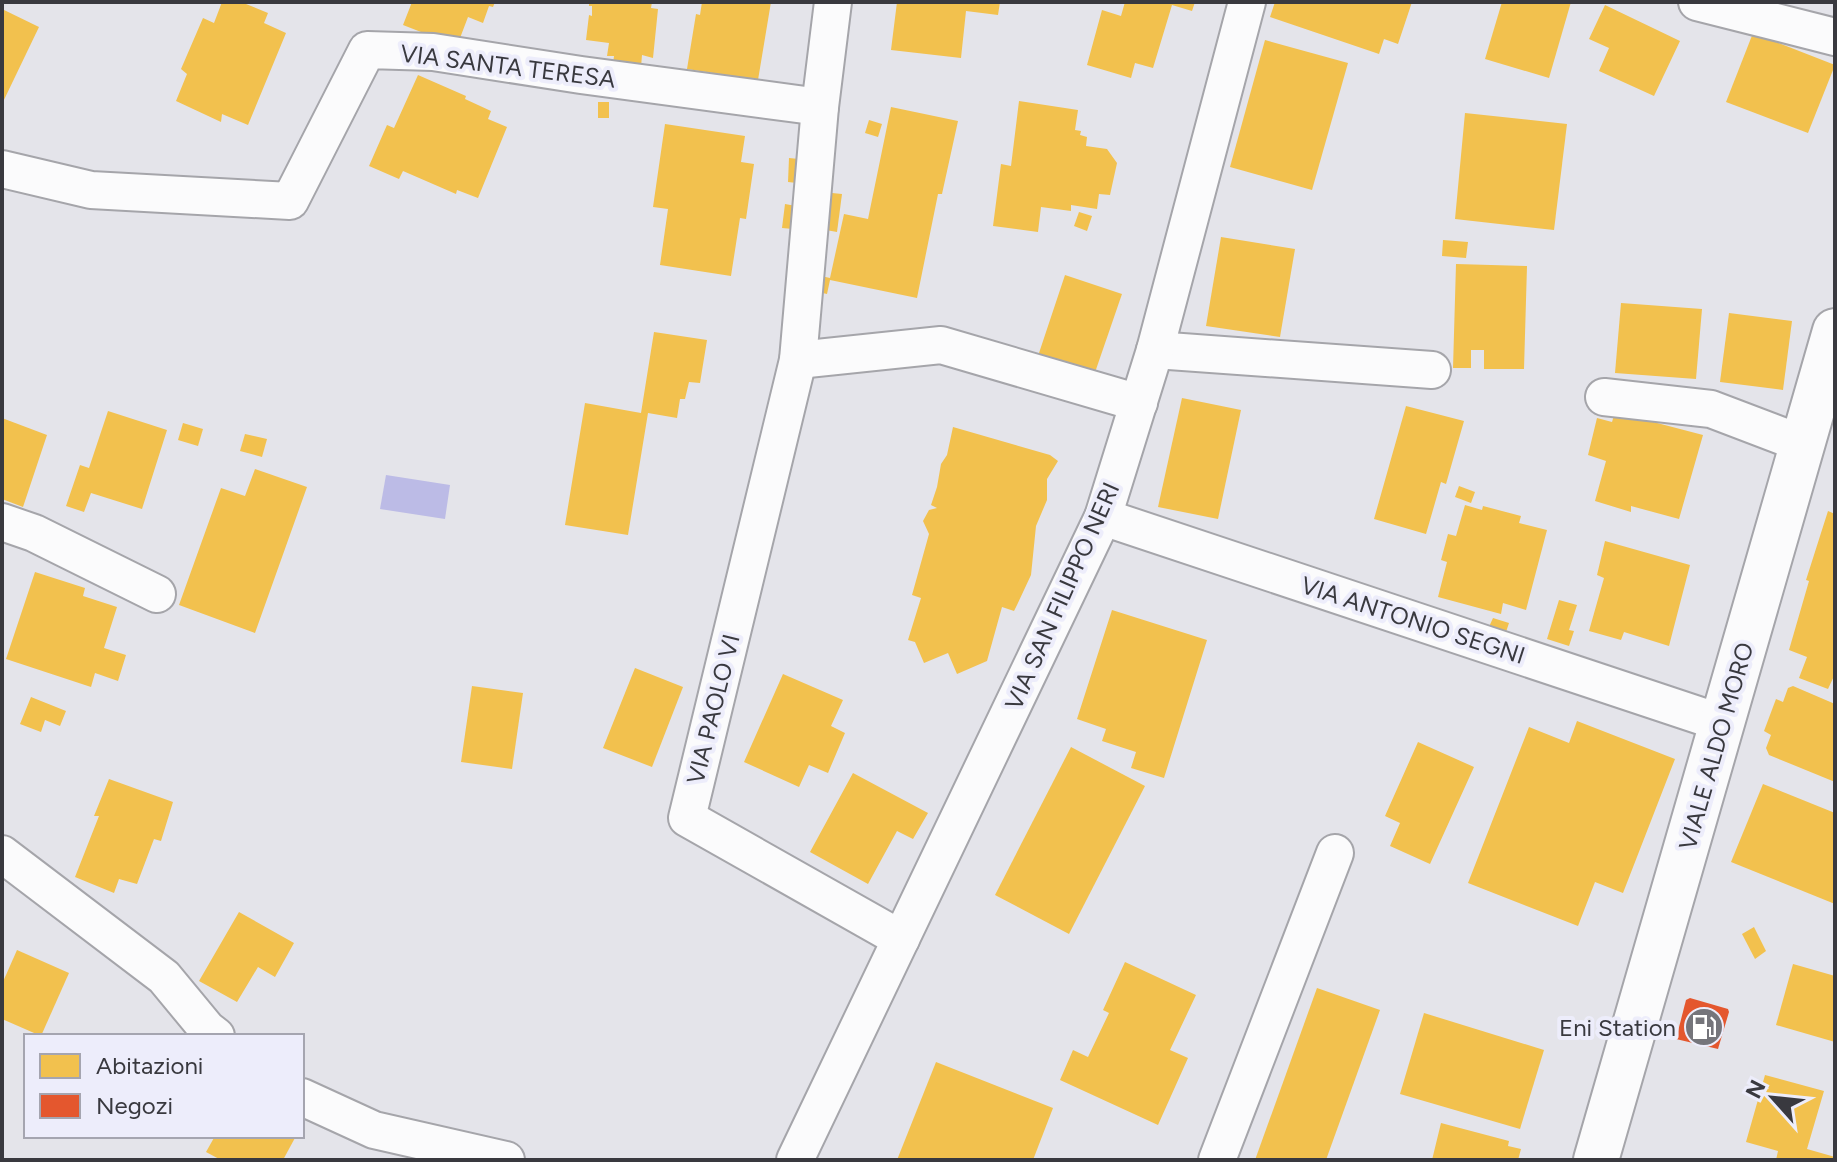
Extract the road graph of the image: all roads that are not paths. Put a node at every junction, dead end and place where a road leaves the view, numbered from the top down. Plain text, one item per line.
1 (833, 2) edge
2 (1247, 2) edge
3 (1697, 2) edge
4 (1835, 37) edge
5 (820, 107) junction
6 (2, 169) edge
7 (1835, 331) edge
8 (1155, 350) junction
9 (798, 360) junction
10 (1432, 370) dead end
11 (1604, 397) dead end
12 (1139, 403) junction
13 (1803, 444) junction
14 (1103, 517) junction
15 (2, 522) edge
16 (157, 594) dead end
17 (1722, 723) junction
18 (1335, 853) dead end
19 (2, 854) edge
20 (901, 939) junction
21 (213, 1034) edge
22 (304, 1098) edge
23 (506, 1160) edge
24 (795, 1160) edge
25 (1217, 1160) edge
26 (1596, 1160) edge

1 - 5 street, VIA PAOLO VI
2 - 8 street, VIA SAN FILIPPO NERI
3 - 4 street
5 - 6 street, VIA SANTA TERESA
5 - 9 street, VIA PAOLO VI
7 - 13 main road, VIALE ALDO MORO
8 - 10 street
8 - 12 street, VIA SAN FILIPPO NERI
9 - 12 street
9 - 20 street, VIA PAOLO VI
11 - 13 street
12 - 14 street, VIA SAN FILIPPO NERI
13 - 17 main road, VIALE ALDO MORO
14 - 17 street, VIA ANTONIO SEGNI
14 - 20 street, VIA SAN FILIPPO NERI
15 - 16 street
17 - 26 main road, VIALE ALDO MORO
18 - 25 street
19 - 21 street
20 - 24 street, VIA SAN FILIPPO NERI
22 - 23 street

